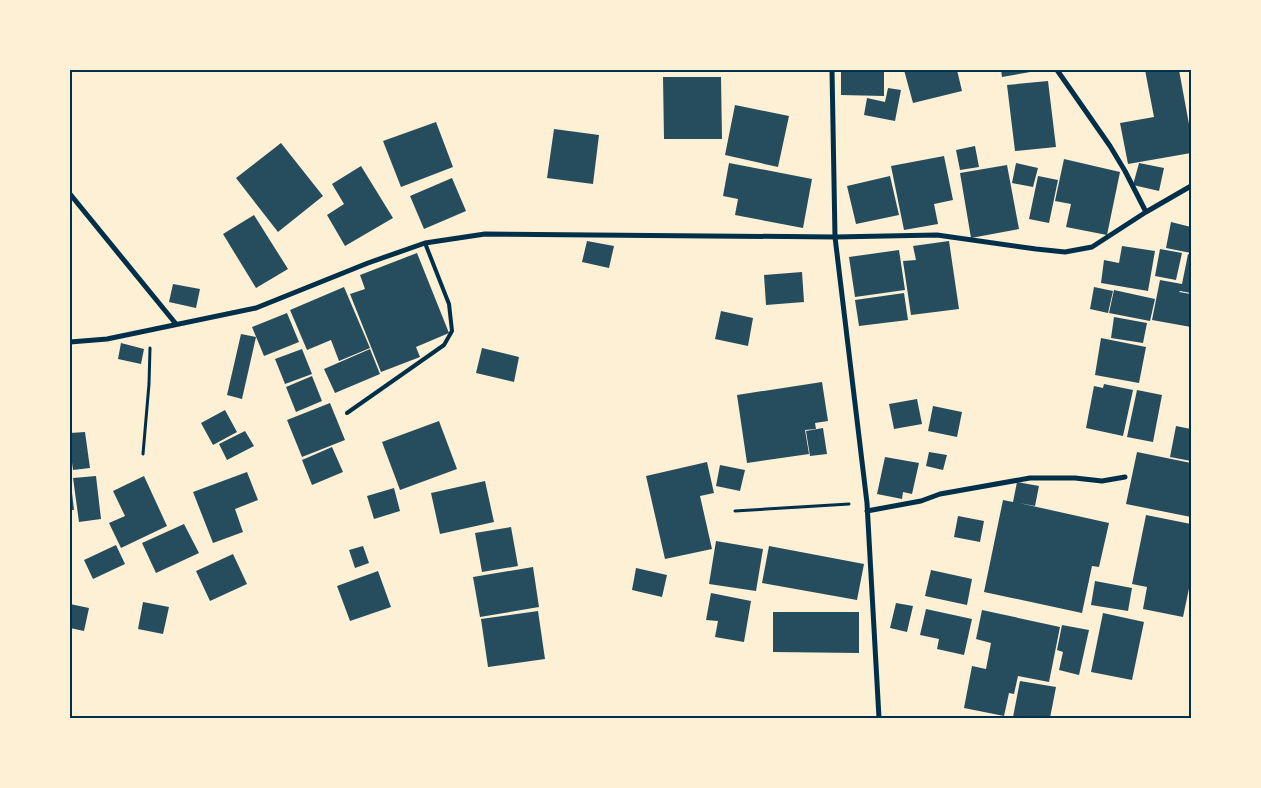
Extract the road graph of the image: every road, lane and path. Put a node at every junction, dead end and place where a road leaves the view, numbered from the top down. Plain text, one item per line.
1 (832, 70) edge
2 (1057, 70) edge
3 (1191, 186) edge
4 (70, 194) edge
5 (1146, 212) junction
6 (835, 237) junction
7 (425, 243) junction
8 (176, 324) junction
9 (150, 330) junction
10 (70, 342) edge
11 (347, 413) dead end
12 (143, 454) dead end
13 (1125, 477) dead end
14 (867, 503) junction
15 (867, 511) junction
16 (734, 512) dead end
17 (879, 718) edge

1 - 6 street
2 - 5 street
3 - 5 street
4 - 8 street
5 - 6 street
6 - 7 street
6 - 14 street
7 - 8 street
7 - 11 lane
8 - 9 street
9 - 10 street
9 - 12 path
13 - 15 street
14 - 15 street
14 - 16 path
15 - 17 street

